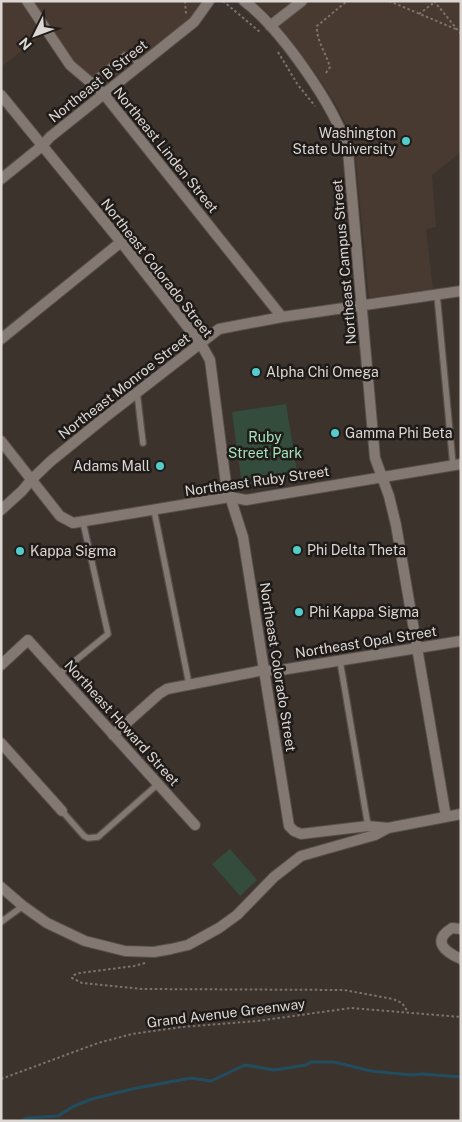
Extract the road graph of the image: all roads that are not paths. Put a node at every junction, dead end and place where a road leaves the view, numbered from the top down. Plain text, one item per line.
1 (209, 1) edge
2 (244, 1) edge
3 (302, 1) edge
4 (30, 3) edge
5 (267, 30) junction
6 (139, 65) junction
7 (90, 83) junction
8 (103, 93) junction
9 (1, 95) edge
10 (42, 146) junction
11 (1, 179) edge
12 (122, 242) junction
13 (461, 291) edge
14 (437, 295) junction
15 (362, 305) junction
16 (282, 317) junction
17 (1, 339) edge
18 (201, 344) junction
19 (137, 392) junction
20 (1, 441) edge
21 (143, 443) dead end
22 (457, 464) edge
23 (381, 477) junction
24 (32, 478) junction
25 (230, 498) junction
26 (1, 510) edge
27 (154, 510) junction
28 (83, 522) junction
29 (461, 641) edge
30 (418, 648) junction
31 (340, 661) junction
32 (1, 665) edge
33 (264, 670) junction
34 (59, 674) junction
35 (189, 684) junction
36 (114, 735) junction
37 (1, 743) edge
38 (158, 784) junction
39 (62, 811) joint
40 (461, 814) edge
41 (446, 817) junction
42 (196, 826) dead end
43 (368, 826) junction
44 (388, 828) junction
45 (1, 887) edge
46 (22, 906) junction
47 (1, 922) edge
48 (461, 929) edge
49 (461, 959) edge

1 - 6 street, Northeast B Street
2 - 5 street, Northeast Campus Street
3 - 5 street
4 - 7 street, Northeast Linden Street
5 - 15 street, Northeast Campus Street
6 - 7 lane
6 - 8 street, Northeast B Street
7 - 8 street, Northeast Linden Street
8 - 10 street, Northeast B Street
8 - 16 street, Northeast Linden Street
9 - 10 street, Northeast Colorado Street
10 - 11 street, Northeast B Street
10 - 12 street, Northeast Colorado Street
12 - 17 street
12 - 18 street, Northeast Colorado Street
13 - 14 street, Northeast Monroe Street
14 - 15 street, Northeast Monroe Street
14 - 22 lane
15 - 16 street, Northeast Monroe Street
15 - 23 street, Northeast Campus Street
16 - 18 street, Northeast Monroe Street
18 - 19 street, Northeast Monroe Street
18 - 25 street, Northeast Colorado Street
19 - 21 lane
19 - 24 street, Northeast Monroe Street
20 - 24 street
22 - 23 street, Northeast Ruby Street
23 - 25 street, Northeast Ruby Street
23 - 30 street, Northeast Campus Street
24 - 26 street, Northeast Monroe Street
24 - 28 street, Northeast Ruby Street
25 - 27 street, Northeast Ruby Street
25 - 33 street, Northeast Colorado Street
27 - 28 street, Northeast Ruby Street
27 - 35 lane
28 - 34 lane
29 - 30 street, Northeast Opal Street
30 - 31 street, Northeast Opal Street
30 - 41 street, Northeast Campus Street
31 - 33 street, Northeast Opal Street
31 - 43 lane
32 - 34 street, Northeast Howard Street
33 - 35 street, Northeast Opal Street
33 - 43 street, Northeast Colorado Street
34 - 36 street, Northeast Howard Street
35 - 36 street, Northeast Opal Street
36 - 38 street, Northeast Howard Street
37 - 39 street
38 - 39 lane
38 - 42 street, Northeast Howard Street
40 - 41 street
41 - 44 street
43 - 44 street
44 - 46 street
45 - 46 street
46 - 47 lane
48 - 49 street

